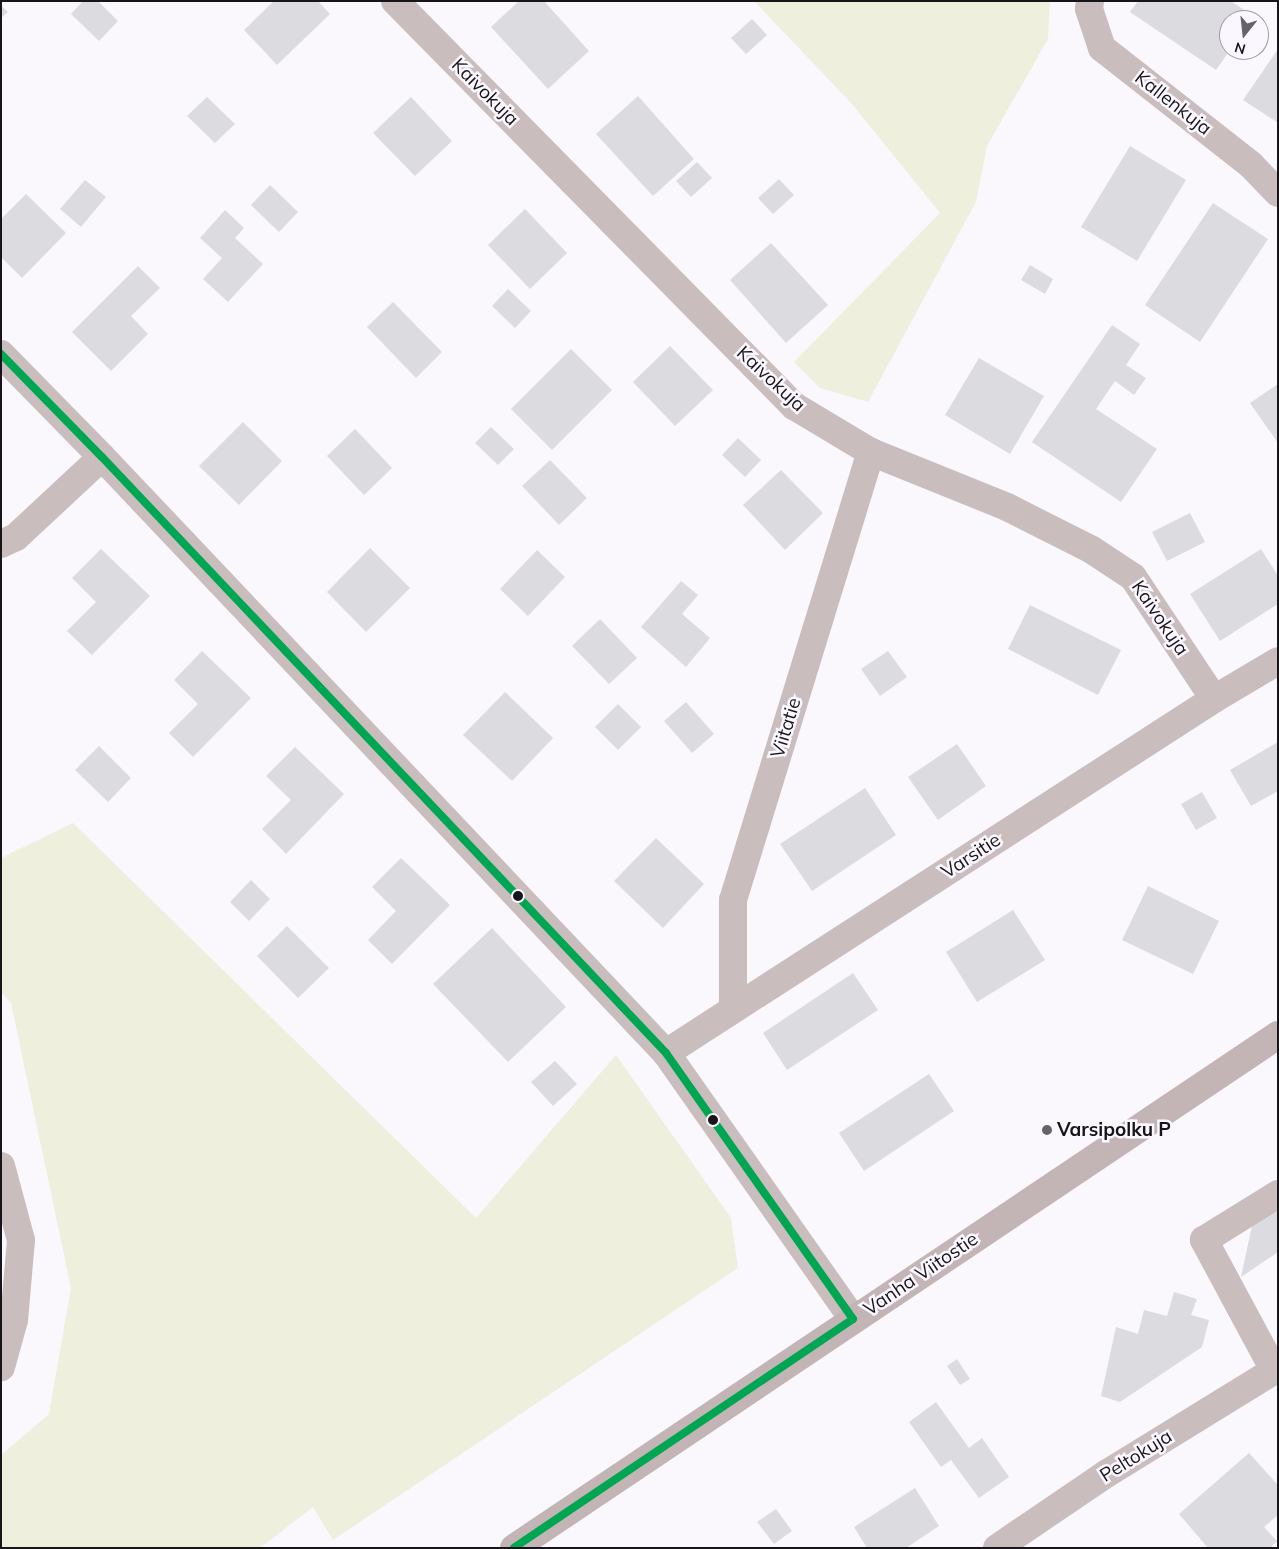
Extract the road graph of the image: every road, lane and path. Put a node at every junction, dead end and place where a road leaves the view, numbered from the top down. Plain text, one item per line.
1 (395, 1) edge
2 (1090, 1) edge
3 (1278, 193) edge
4 (1, 354) edge
5 (871, 452) junction
6 (102, 457) junction
7 (1, 544) edge
8 (1278, 662) edge
9 (1214, 699) junction
10 (733, 1009) junction
11 (1278, 1035) edge
12 (666, 1053) junction
13 (1, 1166) edge
14 (1278, 1194) edge
15 (854, 1319) junction
16 (1, 1367) edge
17 (1276, 1369) edge
18 (514, 1548) edge
19 (997, 1548) edge

1 - 5 street, Kaivokuja
2 - 3 street, Kallenkuja
4 - 6 street
5 - 9 street, Kaivokuja
5 - 10 street, Viitatie
6 - 7 street
6 - 12 street
8 - 9 street, Varsitie
9 - 10 street, Varsitie
10 - 12 street, Varsitie
11 - 15 main road, Vanha Viitostie
12 - 15 street
13 - 16 street
14 - 17 street
15 - 18 main road, Vanha Viitostie
17 - 19 street, Peltokuja

